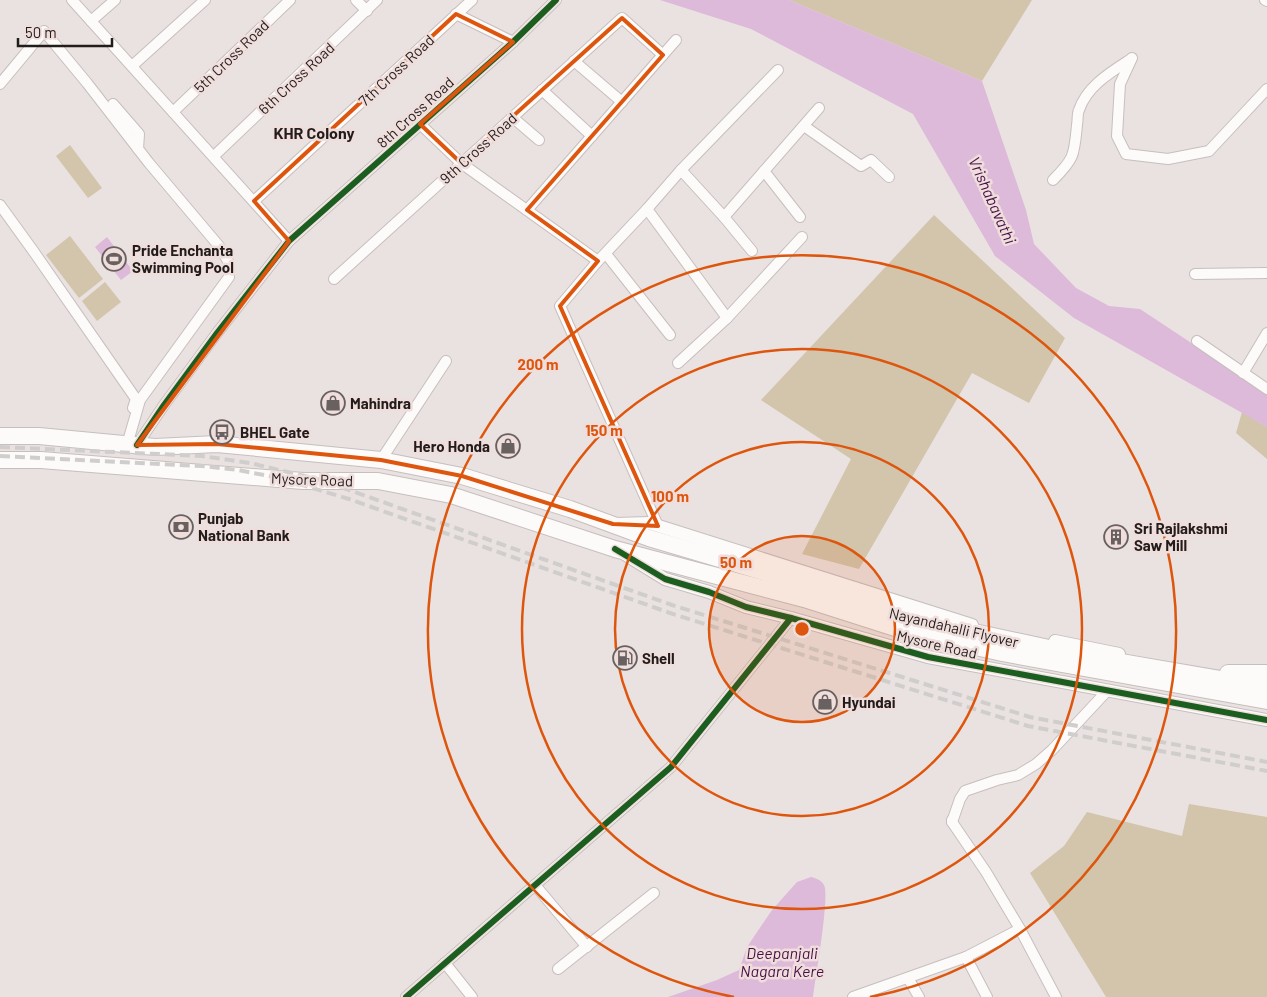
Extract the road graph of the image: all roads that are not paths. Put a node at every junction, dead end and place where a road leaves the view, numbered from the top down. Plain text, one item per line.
1 (72, 0) edge
2 (115, 0) edge
3 (204, 0) edge
4 (290, 0) edge
5 (356, 0) edge
6 (377, 0) edge
7 (472, 0) edge
8 (556, 0) edge
9 (367, 11) junction
10 (456, 14) junction
11 (91, 21) junction
12 (676, 40) dead end
13 (513, 42) junction
14 (663, 55) junction
15 (574, 61) junction
16 (132, 66) junction
17 (778, 70) dead end
18 (0, 84) edge
19 (1267, 89) edge
20 (542, 90) junction
21 (622, 102) junction
22 (113, 104) dead end
23 (819, 108) dead end
24 (173, 112) junction
25 (512, 117) junction
26 (420, 124) junction
27 (804, 126) junction
28 (592, 136) junction
29 (539, 140) dead end
30 (138, 149) junction
31 (214, 156) junction
32 (461, 163) junction
33 (681, 170) junction
34 (764, 171) junction
35 (889, 177) dead end
36 (1053, 180) dead end
37 (254, 200) junction
38 (0, 205) edge
39 (647, 209) junction
40 (527, 210) junction
41 (0, 216) edge
42 (724, 217) junction
43 (800, 217) dead end
44 (13, 223) junction
45 (802, 237) dead end
46 (290, 241) junction
47 (752, 251) dead end
48 (602, 257) junction
49 (1267, 273) edge
50 (1195, 274) dead end
51 (334, 279) dead end
52 (727, 318) junction
53 (1267, 333) edge
54 (670, 335) dead end
55 (1197, 341) dead end
56 (446, 361) dead end
57 (678, 362) dead end
58 (1243, 373) junction
59 (1267, 389) edge
60 (0, 436) edge
61 (129, 445) junction
62 (0, 460) edge
63 (381, 460) junction
64 (654, 532) junction
65 (615, 549) junction
66 (668, 562) joint
67 (792, 618) junction
68 (902, 623) junction
69 (1228, 673) junction
70 (1267, 673) edge
71 (1267, 682) edge
72 (1267, 688) edge
73 (1107, 691) junction
74 (1267, 700) edge
75 (1267, 720) edge
76 (535, 885) junction
77 (654, 893) dead end
78 (1020, 929) junction
79 (587, 947) junction
80 (966, 957) junction
81 (445, 963) junction
82 (558, 969) dead end
83 (908, 978) junction
84 (406, 997) edge
85 (472, 997) edge
86 (853, 997) edge
87 (919, 997) edge
88 (987, 997) edge
89 (1056, 997) edge

1 - 11 street
2 - 11 street
3 - 16 street
4 - 24 street, 5th Cross Road
5 - 9 street
6 - 9 street, 6th Cross Road
7 - 10 street, 7th Cross Road
8 - 13 street, 8th Cross Road
9 - 31 street, 6th Cross Road
10 - 13 street
10 - 37 street, 7th Cross Road
11 - 16 street
12 - 14 street
13 - 26 street, 8th Cross Road
14 - 15 street, 9th Cross Road
14 - 21 street
15 - 20 street, 9th Cross Road
15 - 21 street
16 - 24 street
17 - 33 street
18 - 30 street
19 - 36 street
20 - 25 street, 9th Cross Road
20 - 28 street
21 - 28 street
22 - 30 street
23 - 27 street
24 - 31 street
25 - 29 street
25 - 32 street, 9th Cross Road
26 - 32 street
26 - 46 street, 8th Cross Road
27 - 34 street
27 - 35 street
28 - 40 street
30 - 61 street
31 - 37 street
32 - 40 street
32 - 51 street, 9th Cross Road
33 - 39 street
33 - 42 street
34 - 42 street
34 - 43 street
37 - 46 street
38 - 44 street
39 - 48 street
39 - 52 street
40 - 48 street
41 - 44 street
42 - 47 street
44 - 61 street
45 - 52 street
46 - 61 street, 8th Cross Road
48 - 54 street
48 - 64 street
49 - 50 street
52 - 57 street
53 - 58 street
55 - 58 street
56 - 63 street
58 - 59 street
60 - 61 highway, Mysore Road
61 - 63 highway, Mysore Road
62 - 65 highway, Mysore Road
63 - 64 highway, Mysore Road
64 - 68 highway, Nayandahalli Flyover
64 - 69 street, Mysore Road
65 - 66 highway, Mysore Road
65 - 67 street, Mysore Road
66 - 68 highway, Nayandahalli Flyover
67 - 73 street, Mysore Road
67 - 76 street
68 - 72 highway, Nayandahalli Flyover
68 - 74 highway, Nayandahalli Flyover
69 - 70 highway
69 - 71 street, Mysore Road
73 - 75 street, Mysore Road
73 - 78 street
76 - 79 street
76 - 81 street
77 - 79 street
78 - 80 street
78 - 89 street
79 - 82 street
80 - 83 street
80 - 88 street
81 - 84 street
81 - 85 street
83 - 86 street
83 - 87 street

